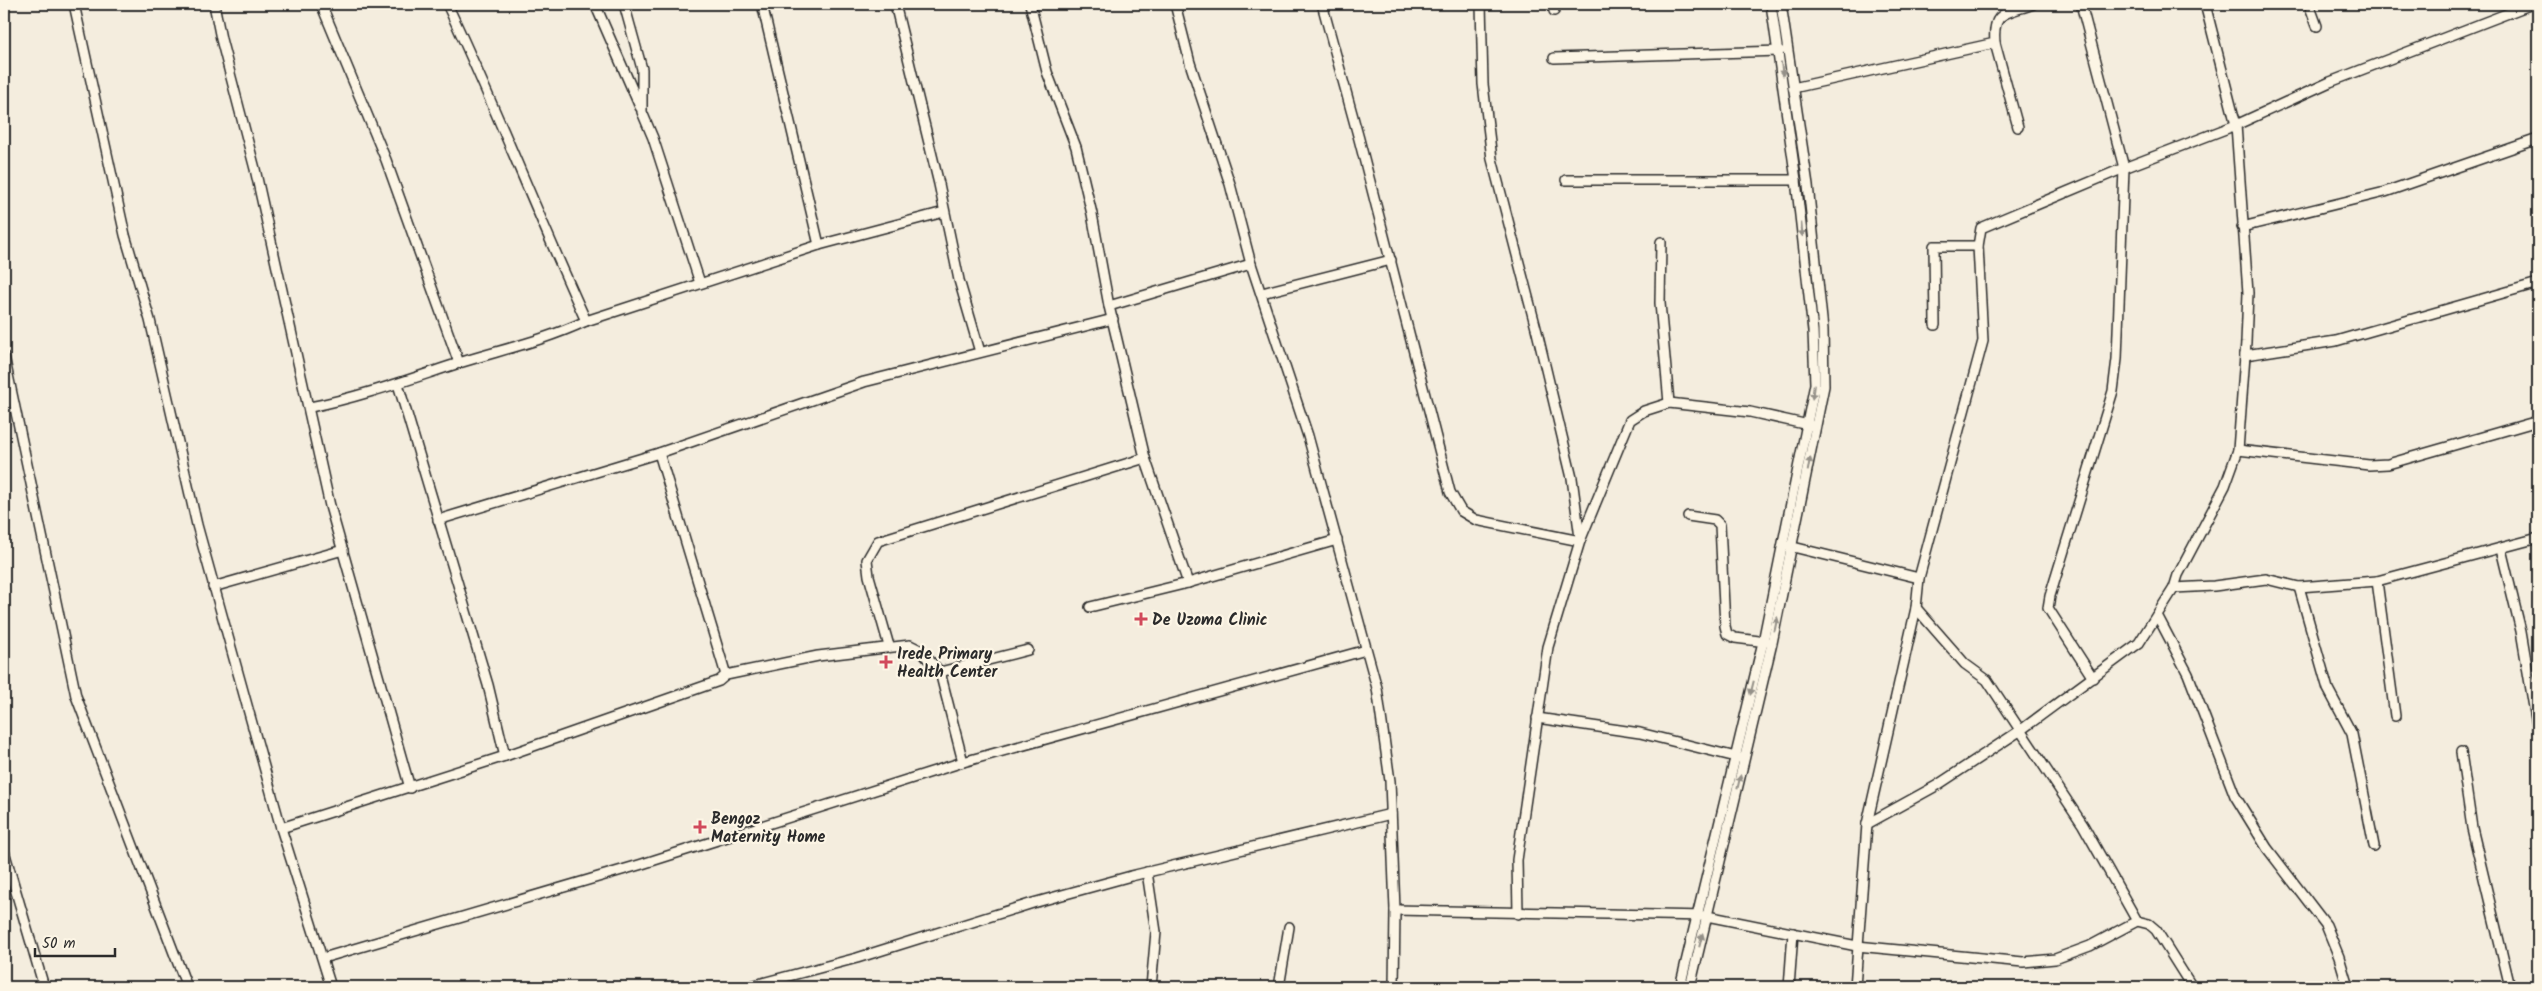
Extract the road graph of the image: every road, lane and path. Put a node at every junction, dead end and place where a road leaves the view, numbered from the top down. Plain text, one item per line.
1 (74, 4) edge
2 (214, 4) edge
3 (321, 4) edge
4 (447, 4) edge
5 (594, 4) edge
6 (624, 4) edge
7 (762, 4) edge
8 (895, 4) edge
9 (1030, 4) edge
10 (1175, 4) edge
11 (1322, 4) edge
12 (1481, 4) edge
13 (1771, 4) edge
14 (1781, 4) edge
15 (2033, 4) edge
16 (2082, 4) edge
17 (2206, 4) edge
18 (2309, 4) edge
19 (2532, 4) edge
20 (2317, 26) dead end
21 (1995, 43) junction
22 (1780, 52) junction
23 (1554, 58) dead end
24 (1793, 88) junction
25 (642, 112) junction
26 (2236, 124) junction
27 (2018, 127) dead end
28 (2538, 139) edge
29 (2124, 168) junction
30 (1566, 180) dead end
31 (1796, 180) junction
32 (944, 212) junction
33 (2242, 227) junction
34 (1661, 242) dead end
35 (819, 246) junction
36 (1978, 246) junction
37 (1391, 260) junction
38 (1252, 264) junction
39 (700, 283) junction
40 (2538, 283) edge
41 (1262, 293) junction
42 (1109, 306) junction
43 (1113, 319) junction
44 (586, 321) junction
45 (1935, 325) dead end
46 (980, 352) junction
47 (2245, 355) junction
48 (4, 356) edge
49 (459, 363) junction
50 (398, 384) junction
51 (1669, 403) junction
52 (310, 407) junction
53 (2538, 421) edge
54 (1812, 426) junction
55 (2238, 450) junction
56 (659, 453) junction
57 (1145, 458) junction
58 (1688, 516) dead end
59 (438, 520) junction
60 (2538, 538) edge
61 (1337, 540) junction
62 (1580, 541) junction
63 (1788, 546) junction
64 (343, 550) junction
65 (2501, 550) junction
66 (1919, 578) junction
67 (2377, 581) junction
68 (1188, 583) junction
69 (213, 586) junction
70 (2299, 587) junction
71 (2174, 588) junction
72 (1090, 607) dead end
73 (1916, 608) junction
74 (2157, 615) junction
75 (1768, 642) junction
76 (889, 646) junction
77 (1028, 650) dead end
78 (1366, 650) junction
79 (940, 672) junction
80 (726, 675) junction
81 (2093, 678) junction
82 (2395, 716) dead end
83 (1537, 718) junction
84 (2022, 730) junction
85 (2538, 731) edge
86 (2461, 752) dead end
87 (505, 756) junction
88 (1735, 756) junction
89 (1744, 760) junction
90 (963, 762) junction
91 (410, 788) junction
92 (1391, 814) junction
93 (1867, 824) junction
94 (282, 828) junction
95 (2374, 846) dead end
96 (4, 851) edge
97 (1148, 872) junction
98 (1395, 910) junction
99 (1518, 914) junction
100 (1696, 916) junction
101 (1707, 916) junction
102 (2137, 921) junction
103 (1289, 927) dead end
104 (1792, 933) junction
105 (1856, 946) junction
106 (323, 958) junction
107 (44, 987) edge
108 (187, 987) edge
109 (331, 987) edge
110 (747, 987) edge
111 (1151, 987) edge
112 (1279, 987) edge
113 (1394, 987) edge
114 (1680, 987) edge
115 (1690, 987) edge
116 (1790, 987) edge
117 (1855, 987) edge
118 (2192, 987) edge
119 (2348, 987) edge
120 (2510, 987) edge

1 - 69 street
2 - 52 street
3 - 49 street
4 - 44 street
5 - 25 street
6 - 25 street
7 - 35 street
8 - 32 street
9 - 42 street
10 - 38 street
11 - 37 street
12 - 62 street
13 - 22 street
14 - 24 street
15 - 21 street
16 - 29 street
17 - 26 street
18 - 20 street
19 - 26 street
21 - 24 street
21 - 27 street
22 - 23 street
22 -> 31 street
24 - 54 street
25 - 39 street
26 - 29 street
26 - 33 street
28 - 33 street
29 - 36 street
29 - 81 street
30 - 31 street
31 -> 54 street
32 - 35 street
32 - 46 street
33 - 47 street
34 - 51 street
35 - 39 street
36 - 45 street
36 - 66 street
37 - 41 street
37 - 62 street
38 - 41 street
38 - 42 street
39 - 44 street
40 - 47 street
41 - 61 street
42 - 43 street
43 - 46 street
43 - 57 street
44 - 49 street
46 - 56 street
47 - 55 street
48 - 108 street
49 - 50 street
50 - 52 street
50 - 59 street
51 - 54 street
51 - 62 street
52 - 64 street
53 - 55 street
54 - 63 street
55 - 71 street
56 - 59 street
56 - 80 street
57 - 68 street
57 - 76 street
58 - 75 street
59 - 87 street
60 - 65 street
61 - 68 street
61 - 78 street
62 - 83 street
63 - 66 street
63 - 75 street
64 - 69 street
64 - 91 street
65 - 67 street
65 - 85 street
66 - 73 street
67 - 70 street
67 - 82 street
68 - 72 street
69 - 94 street
70 - 71 street
70 - 95 street
71 - 74 street
73 - 84 street
73 - 93 street
74 - 81 street
74 - 119 street
75 -> 88 street
75 - 89 street
76 - 79 street
76 - 80 street
77 - 79 street
78 - 90 street
78 - 92 street
79 - 90 street
80 - 87 street
81 - 84 street
83 - 88 street
83 - 99 street
84 - 93 street
84 - 102 street
86 - 120 street
87 - 91 street
88 - 89 street
88 - 100 street
101 -> 89 street
90 - 106 street
91 - 94 street
92 - 97 street
92 - 98 street
93 - 105 street
94 - 106 street
96 - 107 street
97 - 110 street
97 - 111 street
98 - 99 street
98 - 113 street
99 - 100 street
100 - 101 street
100 - 114 street
101 - 104 street
115 -> 101 street
102 - 105 street
102 - 118 street
103 - 112 street
104 - 105 street
104 - 116 street
105 - 117 street
106 - 109 street

